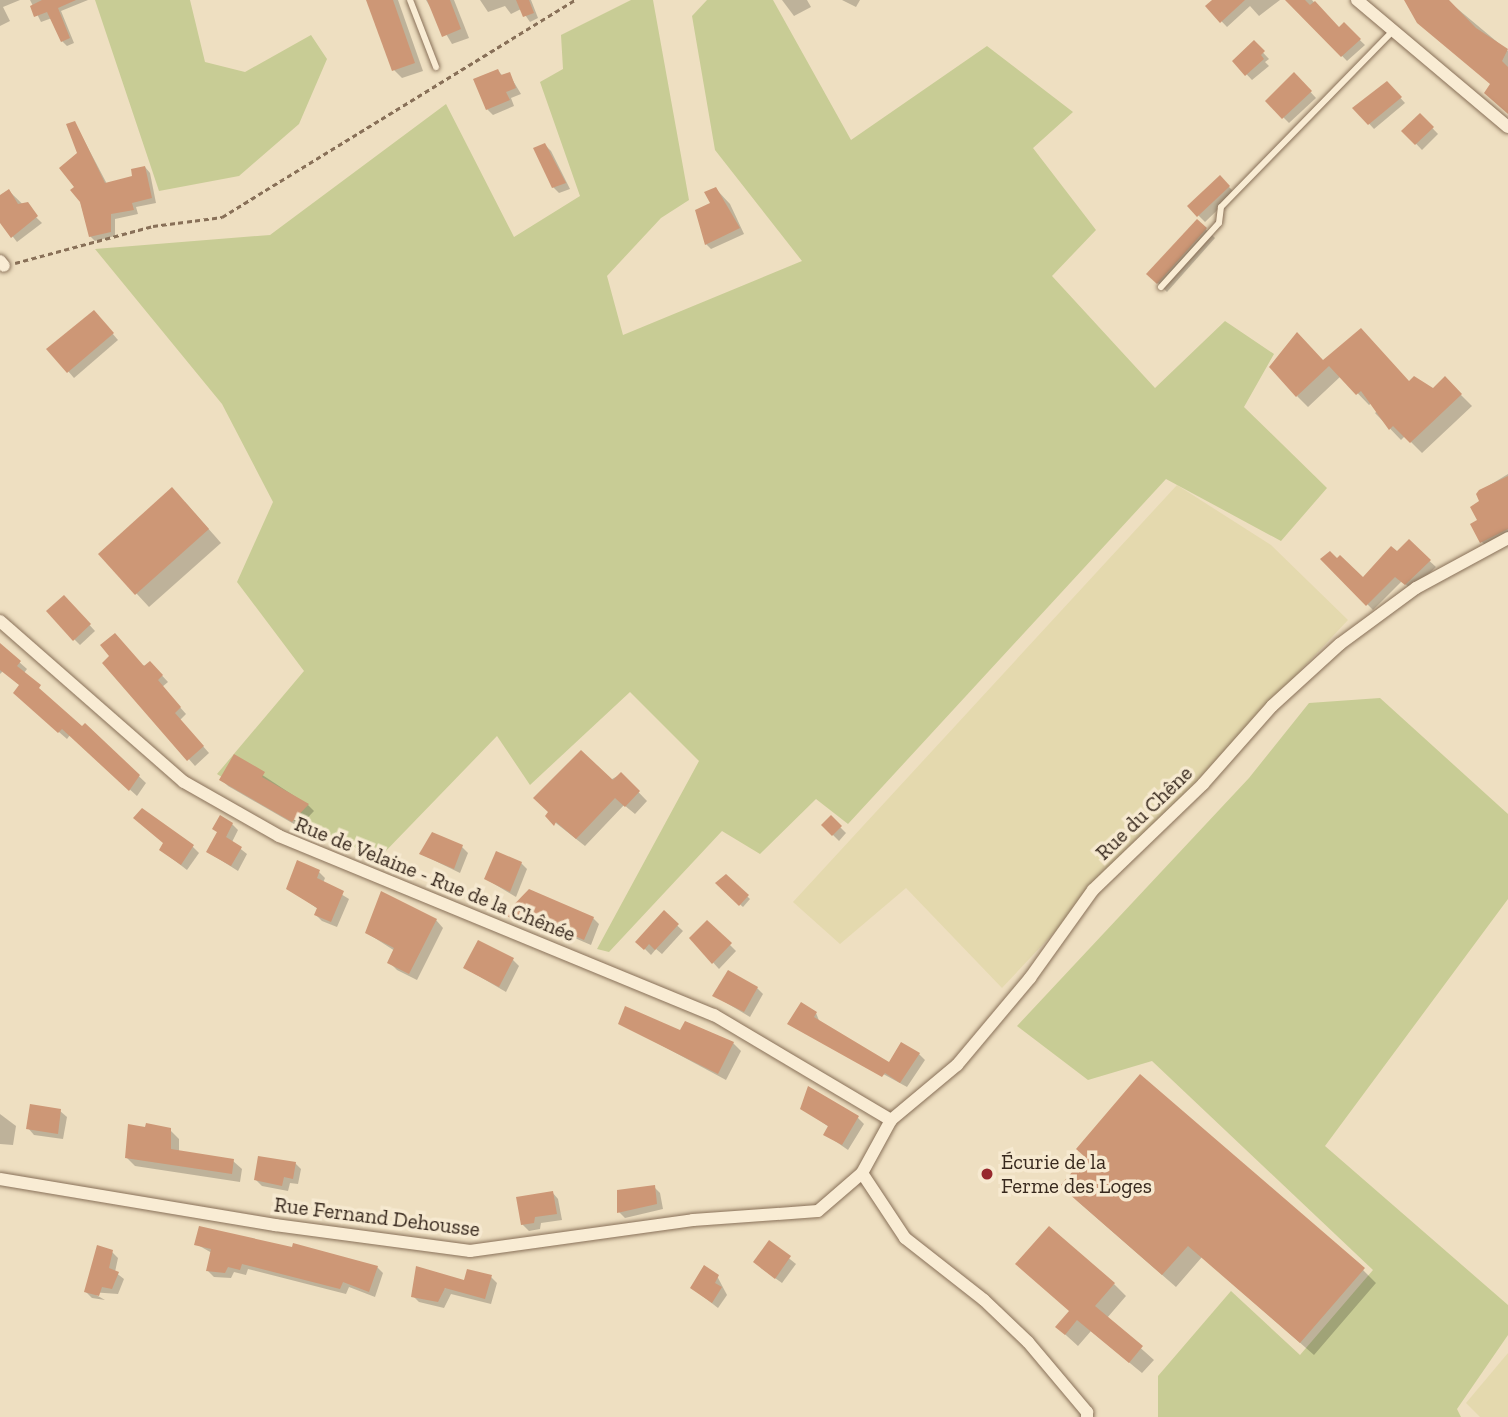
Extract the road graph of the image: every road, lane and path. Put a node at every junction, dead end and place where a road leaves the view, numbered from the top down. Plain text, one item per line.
1 (410, 0) edge
2 (575, 0) edge
3 (1357, 0) edge
4 (1391, 33) junction
5 (436, 67) dead end
6 (1508, 127) edge
7 (2, 263) edge
8 (1161, 287) dead end
9 (1508, 538) edge
10 (0, 621) edge
11 (891, 1120) junction
12 (862, 1173) junction
13 (0, 1179) edge
14 (1087, 1417) edge

1 - 5 lane
2 - 7 path
3 - 4 street
4 - 6 street
4 - 8 lane
9 - 11 street, Rue du Chêne
10 - 11 street, Rue de Velaine - Rue de la Chênée
11 - 12 street, Rue du Chêne
12 - 13 street, Rue Fernand Dehousse
12 - 14 street

